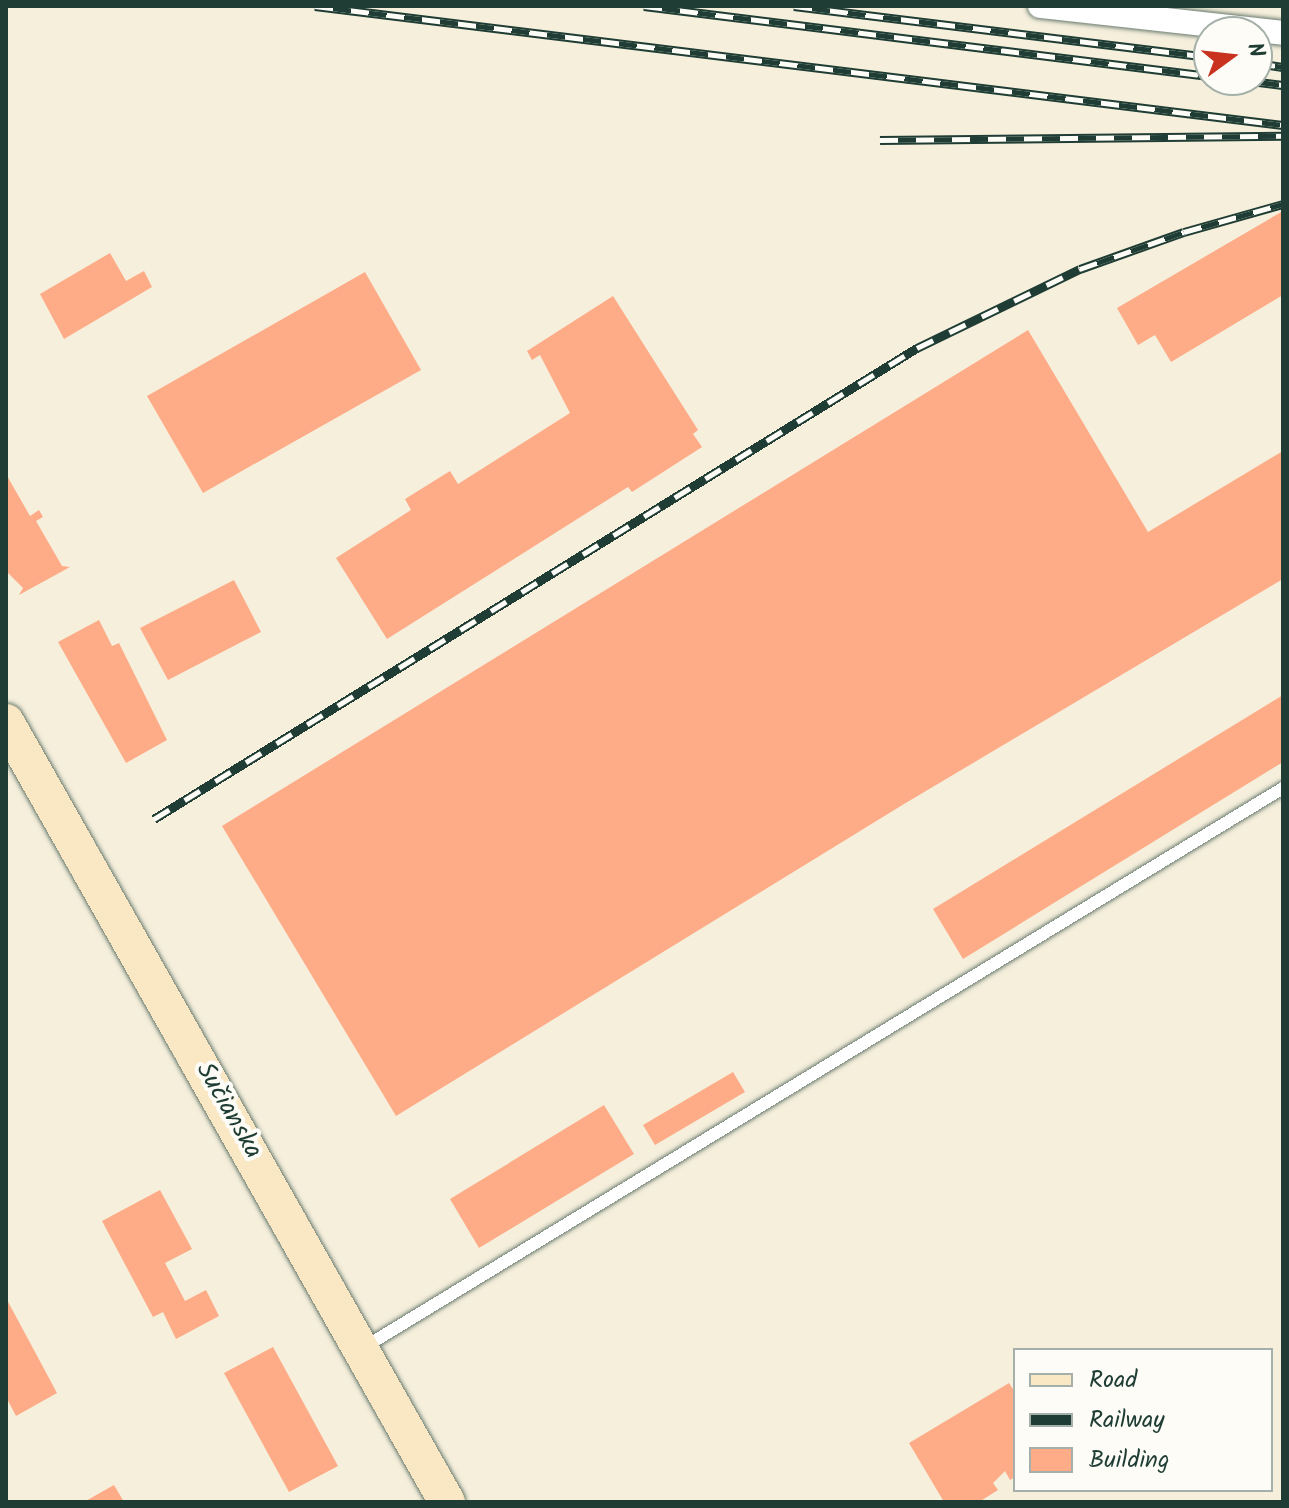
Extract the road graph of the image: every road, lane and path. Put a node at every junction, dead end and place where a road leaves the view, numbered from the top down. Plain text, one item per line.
1 (1040, 6) edge
2 (1283, 33) edge
3 (6, 722) edge
4 (1283, 788) edge
5 (363, 1348) junction
6 (447, 1502) edge

1 - 2 street
3 - 5 street, Sučianska
4 - 5 lane
5 - 6 street, Sučianska

